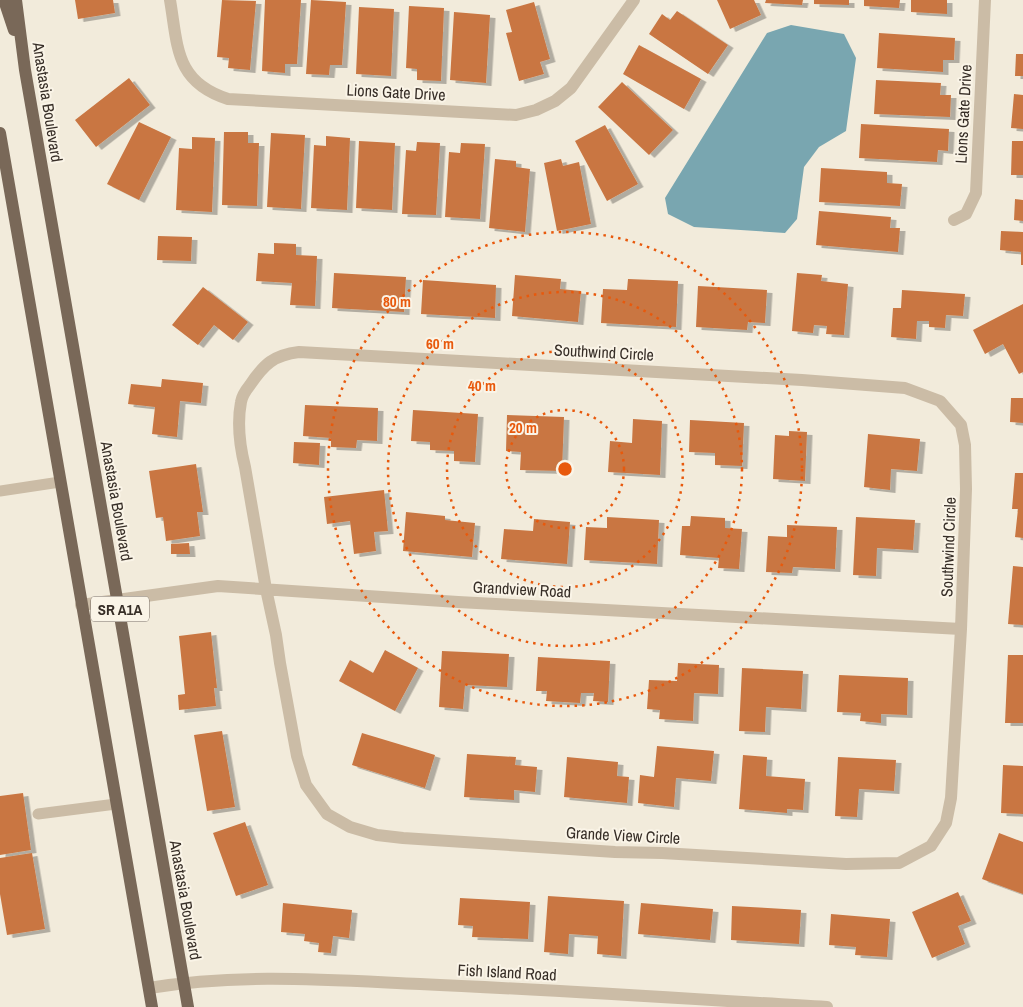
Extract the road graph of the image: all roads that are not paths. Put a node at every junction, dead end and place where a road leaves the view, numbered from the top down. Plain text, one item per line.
1 (4, 0) edge
2 (16, 0) edge
3 (170, 0) edge
4 (634, 0) edge
5 (985, 0) edge
6 (24, 61) junction
7 (0, 133) edge
8 (4, 183) edge
9 (954, 220) dead end
10 (60, 482) junction
11 (0, 491) edge
12 (266, 590) junction
13 (118, 600) junction
14 (81, 605) junction
15 (962, 629) junction
16 (116, 804) junction
17 (38, 814) dead end
18 (184, 982) junction
19 (149, 988) junction
20 (152, 1007) edge
21 (188, 1007) edge
22 (827, 1007) edge

1 - 6 main road
2 - 6 main road, Anastasia Boulevard / SR A1A
3 - 4 street, Lions Gate Drive
5 - 9 street, Lions Gate Drive
6 - 13 main road, Anastasia Boulevard / SR A1A
7 - 8 main road, SR A1A
8 - 10 main road, SR A1A
10 - 11 lane
10 - 14 main road, SR A1A
12 - 13 street, Grandview Road
12 - 15 street, Grandview Road
12 - 15 street, Grande View Circle
12 - 15 street, Southwind Circle
13 - 14 street, Grandview Road
13 - 18 main road, Anastasia Boulevard / SR A1A
14 - 16 main road, SR A1A
16 - 17 lane
16 - 19 main road, SR A1A
18 - 19 street, Fish Island Road
18 - 21 main road, Anastasia Boulevard / SR A1A
18 - 22 street, Fish Island Road
19 - 20 main road, SR A1A

